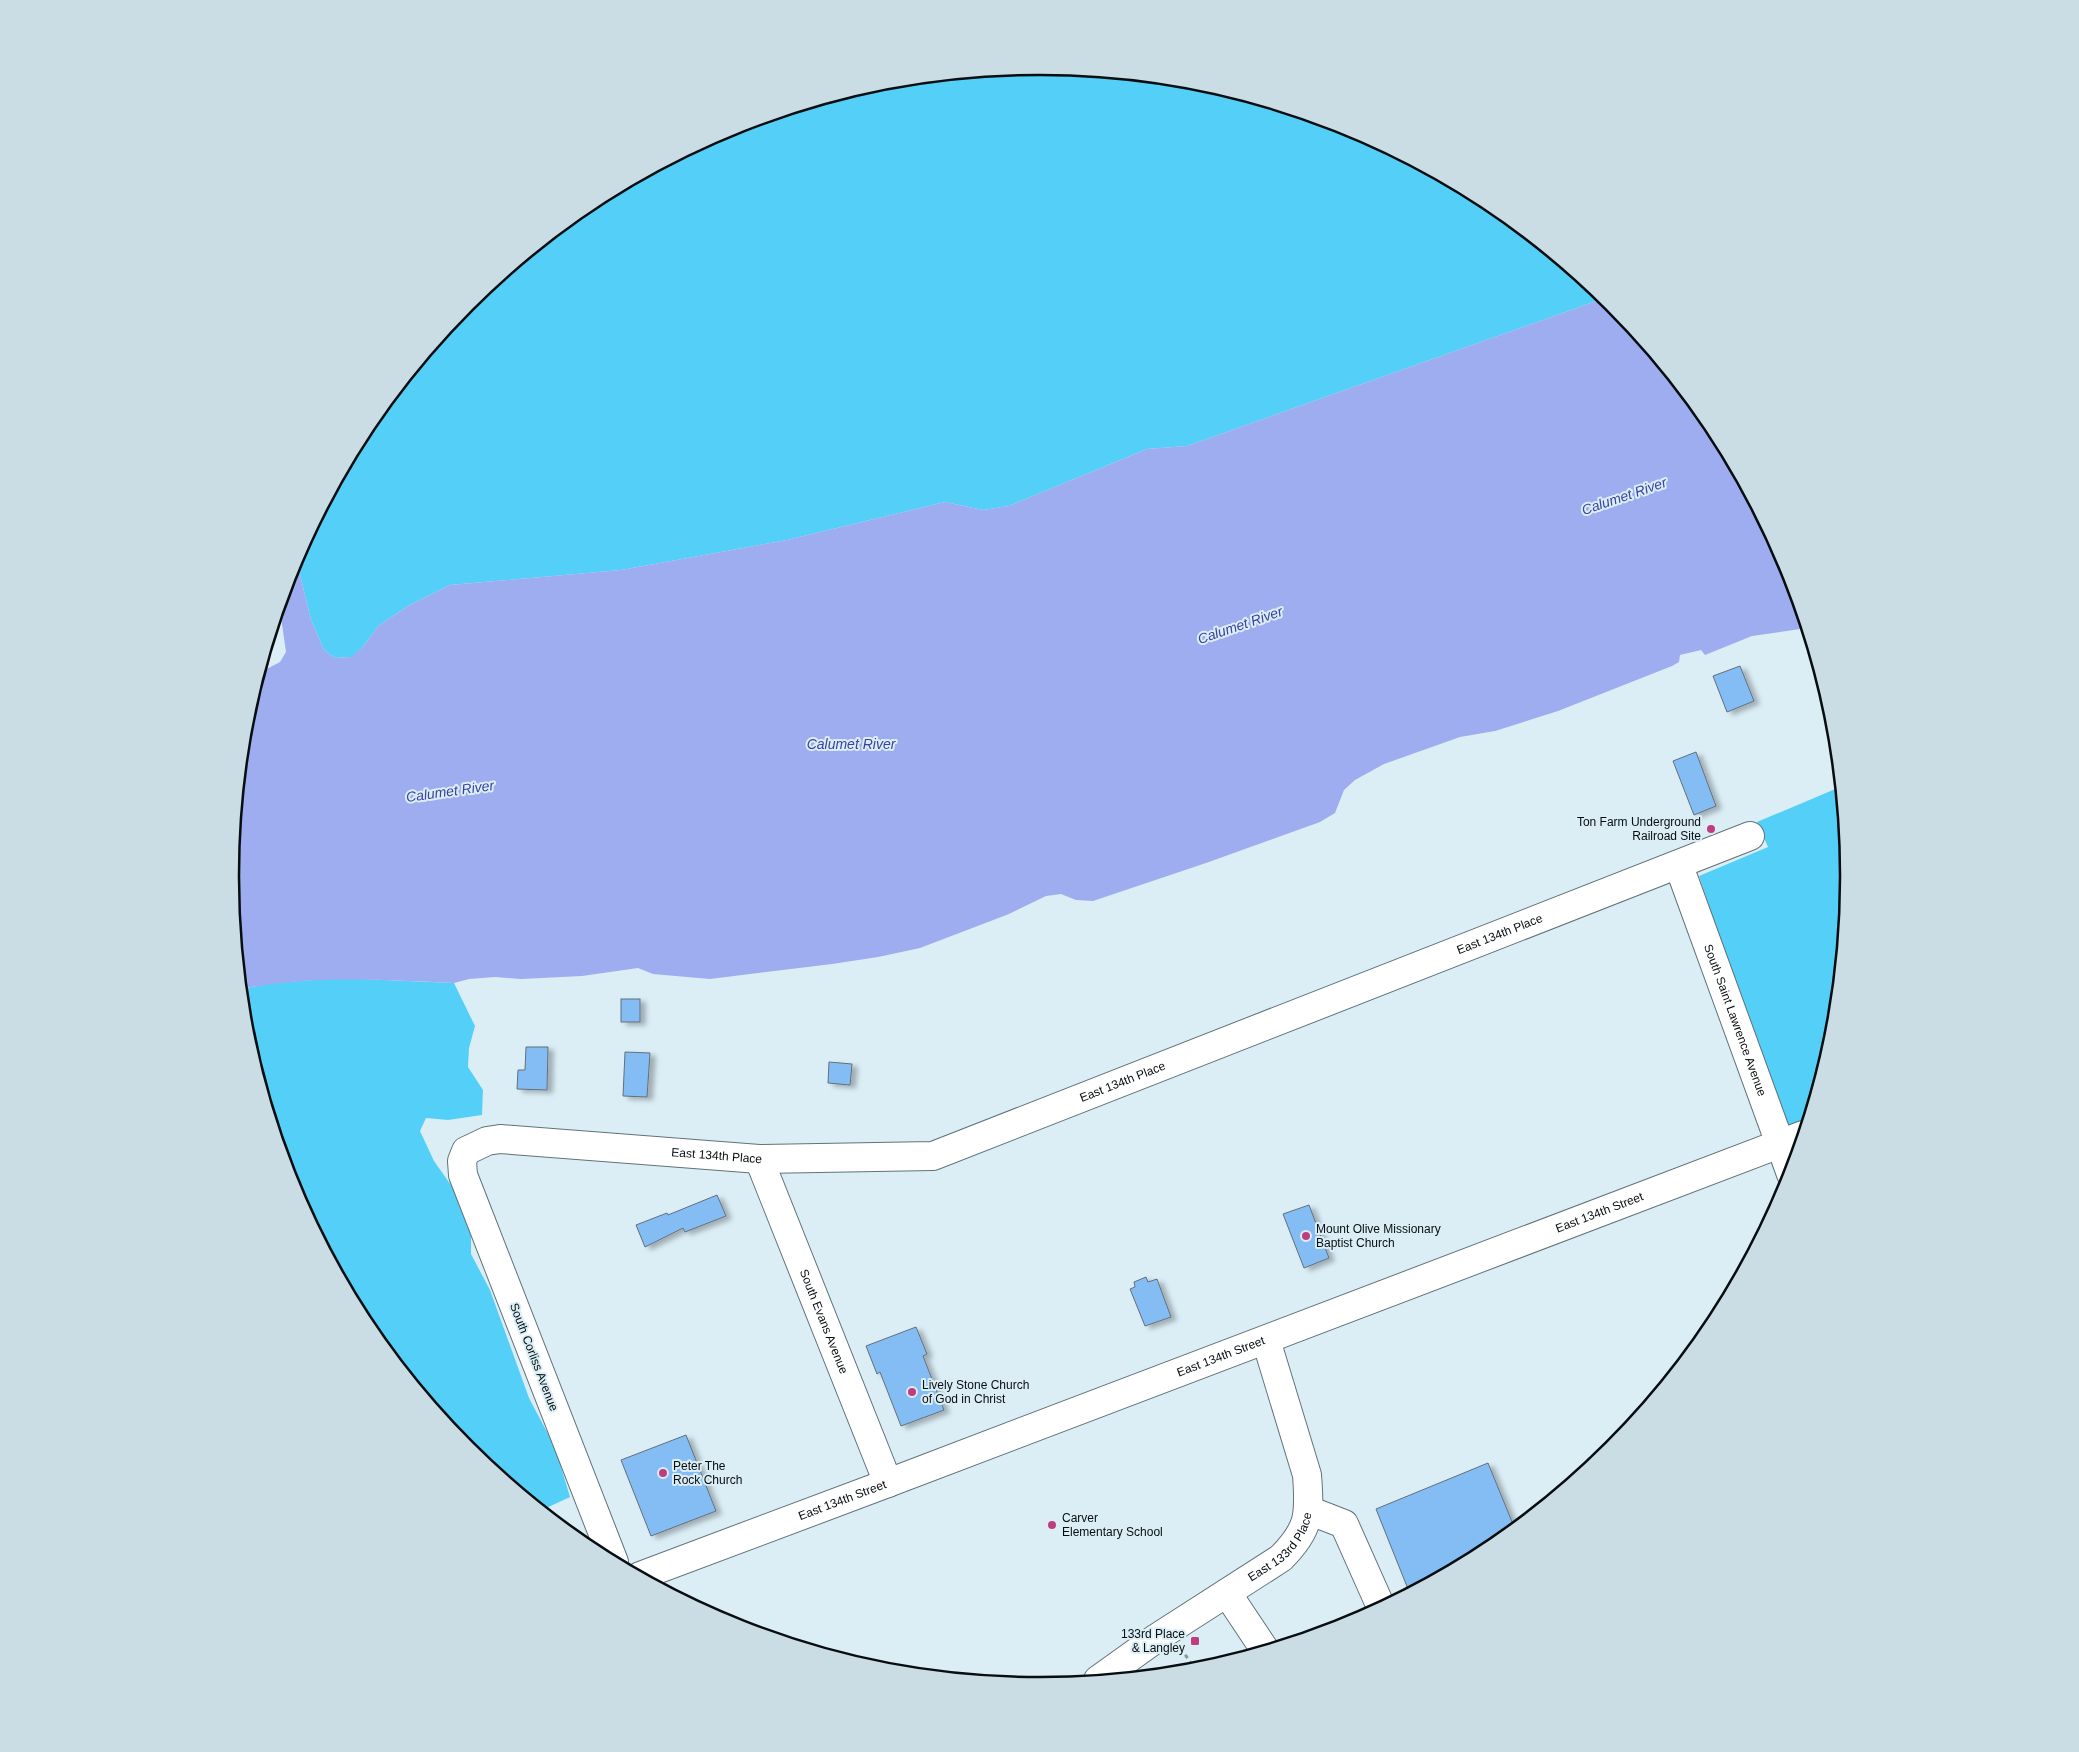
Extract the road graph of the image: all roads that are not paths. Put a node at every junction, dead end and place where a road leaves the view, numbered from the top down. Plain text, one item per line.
1 (1750, 836) dead end
2 (1679, 866) junction
3 (1791, 1140) edge
4 (466, 1151) joint
5 (759, 1159) junction
6 (1266, 1340) junction
7 (888, 1484) junction
8 (1308, 1510) junction
9 (610, 1552) edge
10 (646, 1574) edge
11 (1227, 1593) junction
12 (1378, 1601) edge
13 (1262, 1645) edge
14 (1107, 1674) edge

1 - 2 street, East 134th Place
2 - 3 street, South Saint Lawrence Avenue
2 - 5 street, East 134th Place
3 - 6 street, East 134th Street
4 - 5 street, East 134th Place
4 - 9 street, South Corliss Avenue
5 - 7 street, South Evans Avenue
6 - 7 street, East 134th Street
6 - 8 street, East 133rd Place
7 - 10 street, East 134th Street
8 - 11 street, East 133rd Place
8 - 12 street
11 - 13 street
11 - 14 street, East 133rd Place

